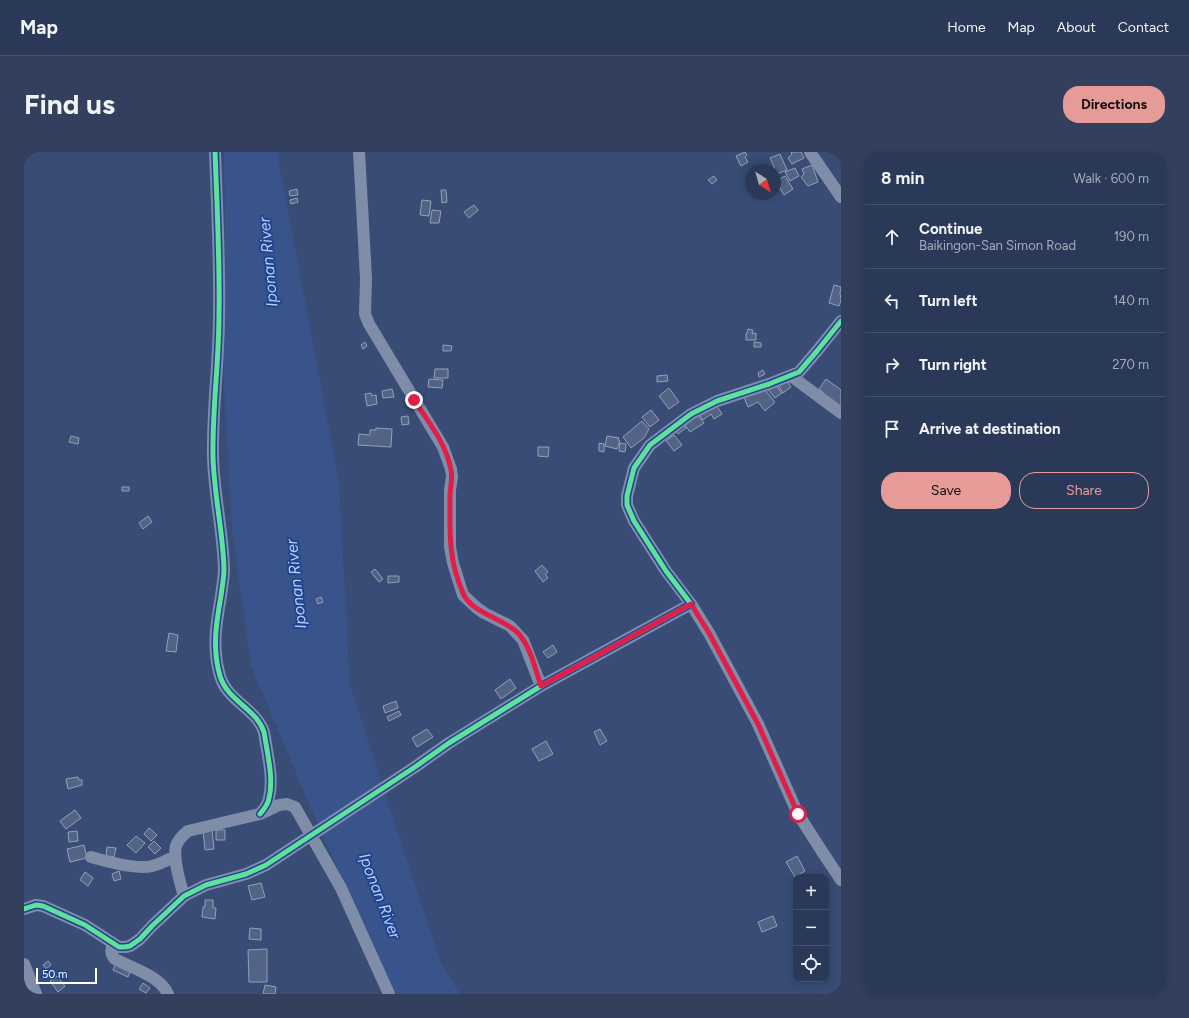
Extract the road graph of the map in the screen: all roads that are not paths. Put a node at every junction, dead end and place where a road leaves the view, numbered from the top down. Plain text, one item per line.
1 (215, 152) edge
2 (359, 152) edge
3 (810, 152) edge
4 (841, 197) edge
5 (841, 322) edge
6 (791, 376) junction
7 (841, 413) edge
8 (691, 604) junction
9 (541, 686) junction
10 (260, 814) junction
11 (175, 856) junction
12 (91, 857) dead end
13 (841, 880) edge
14 (184, 896) junction
15 (24, 909) edge
16 (113, 944) junction
17 (24, 964) edge
18 (36, 994) edge
19 (168, 994) edge
20 (388, 994) edge

1 - 10 street
2 - 9 street
3 - 4 street
5 - 6 street
6 - 7 street
6 - 8 street
8 - 9 street
8 - 13 street
9 - 14 street
10 - 11 street
10 - 20 street
11 - 12 street
11 - 14 street
14 - 16 street
15 - 16 street
16 - 19 street
17 - 18 street

